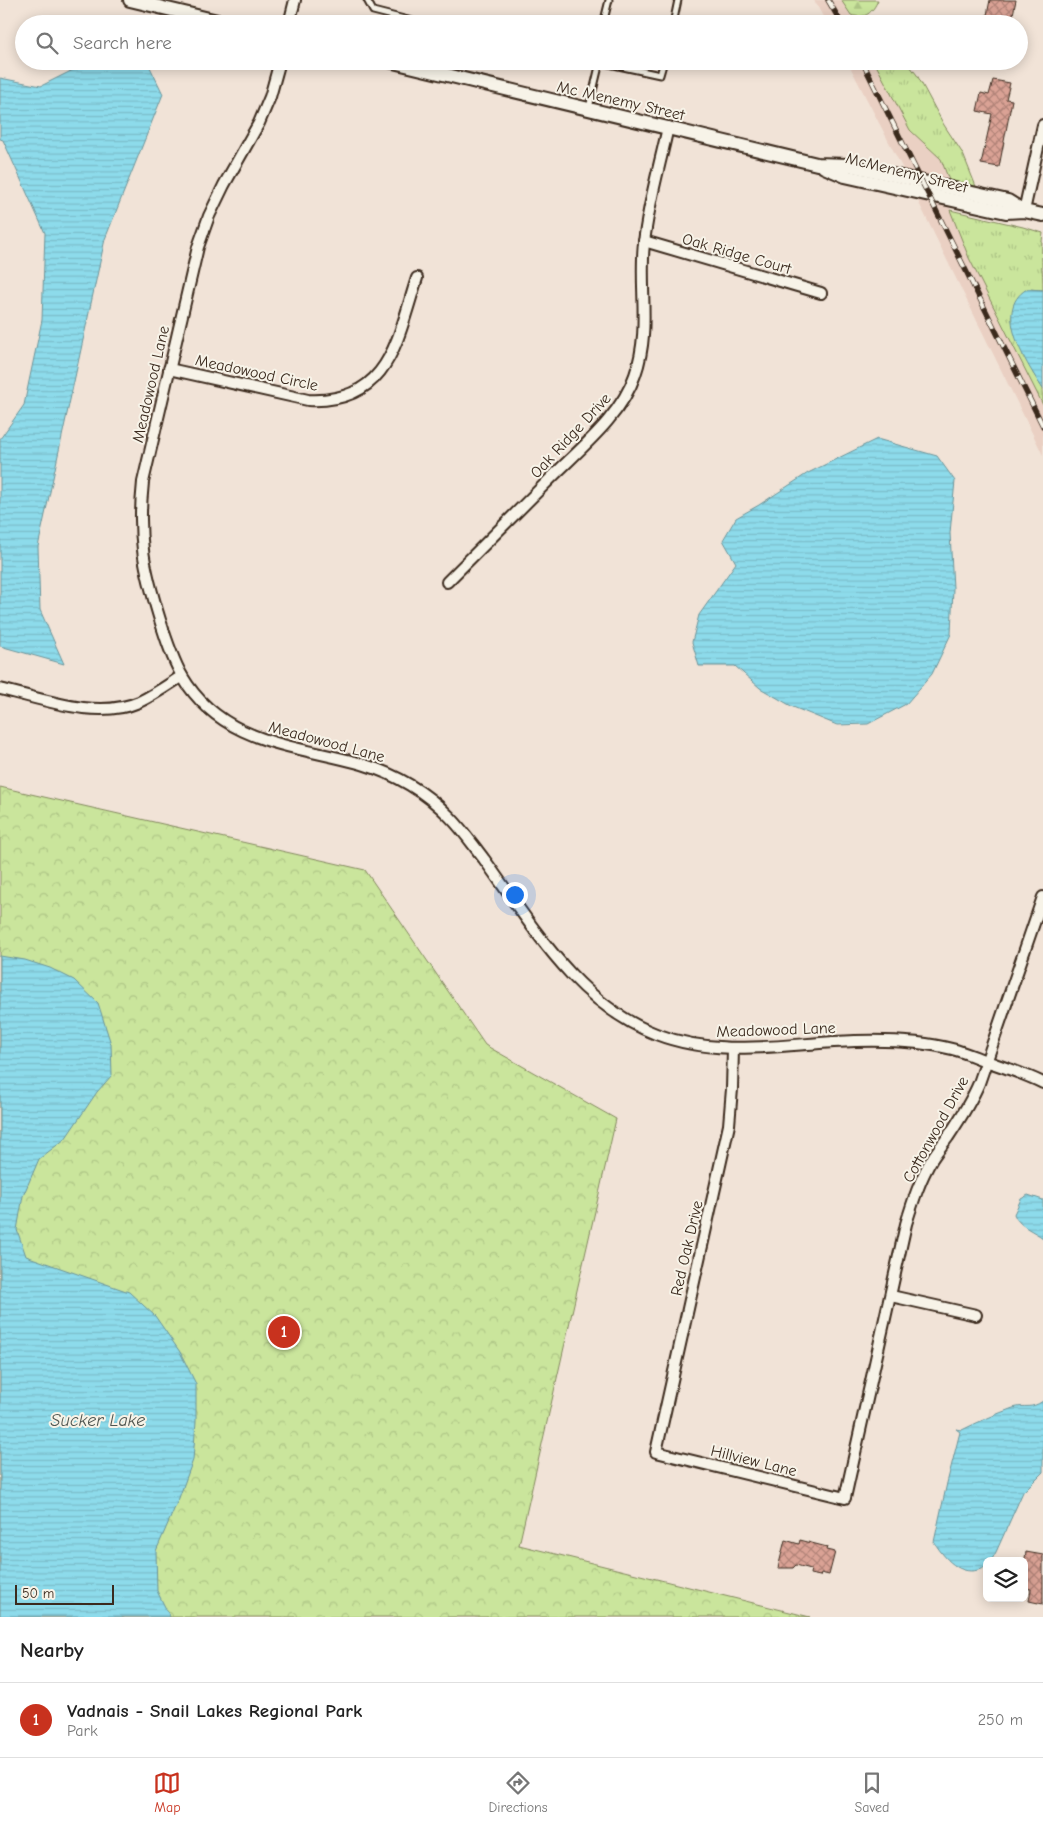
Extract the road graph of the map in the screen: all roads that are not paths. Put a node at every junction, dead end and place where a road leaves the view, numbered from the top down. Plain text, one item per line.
1 (130, 0) edge
2 (295, 0) edge
3 (367, 0) edge
4 (609, 0) edge
5 (678, 0) edge
6 (192, 15) edge
7 (291, 15) edge
8 (389, 15) edge
9 (605, 15) edge
10 (675, 15) edge
11 (277, 70) edge
12 (427, 70) edge
13 (597, 70) edge
14 (638, 70) edge
15 (661, 70) edge
16 (588, 108) junction
17 (1043, 125) edge
18 (668, 127) junction
19 (817, 164) joint
20 (1024, 210) junction
21 (1043, 215) edge
22 (644, 241) junction
23 (418, 278) dead end
24 (821, 293) dead end
25 (169, 369) junction
26 (447, 582) dead end
27 (182, 676) junction
28 (0, 690) edge
29 (1043, 898) edge
30 (733, 1049) junction
31 (987, 1062) junction
32 (1043, 1083) edge
33 (891, 1296) junction
34 (976, 1315) dead end
35 (656, 1452) joint
36 (844, 1498) joint

1 - 6 street
2 - 7 street
3 - 8 lane
4 - 9 lane
5 - 10 lane
11 - 25 street, Meadowood Lane
12 - 16 street, Mc Menemy Street
13 - 16 lane
14 - 15 lane
16 - 18 street, Mc Menemy Street
17 - 20 street
18 - 19 street, Mc Menemy Street
18 - 22 street, Oak Ridge Drive
19 - 20 street, McMenemy Street
20 - 21 street, McMenemy Street
22 - 24 street, Oak Ridge Court
22 - 26 street, Oak Ridge Drive
23 - 25 street, Meadowood Circle
25 - 27 street, Meadowood Lane
27 - 28 street
27 - 30 street, Meadowood Lane
29 - 31 street, Cottonwood Drive
30 - 31 street, Meadowood Lane
30 - 35 street, Red Oak Drive
31 - 32 street, Meadowood Lane
31 - 33 street, Cottonwood Drive
33 - 34 street
33 - 36 street, Cottonwood Drive
35 - 36 street, Hillview Lane

